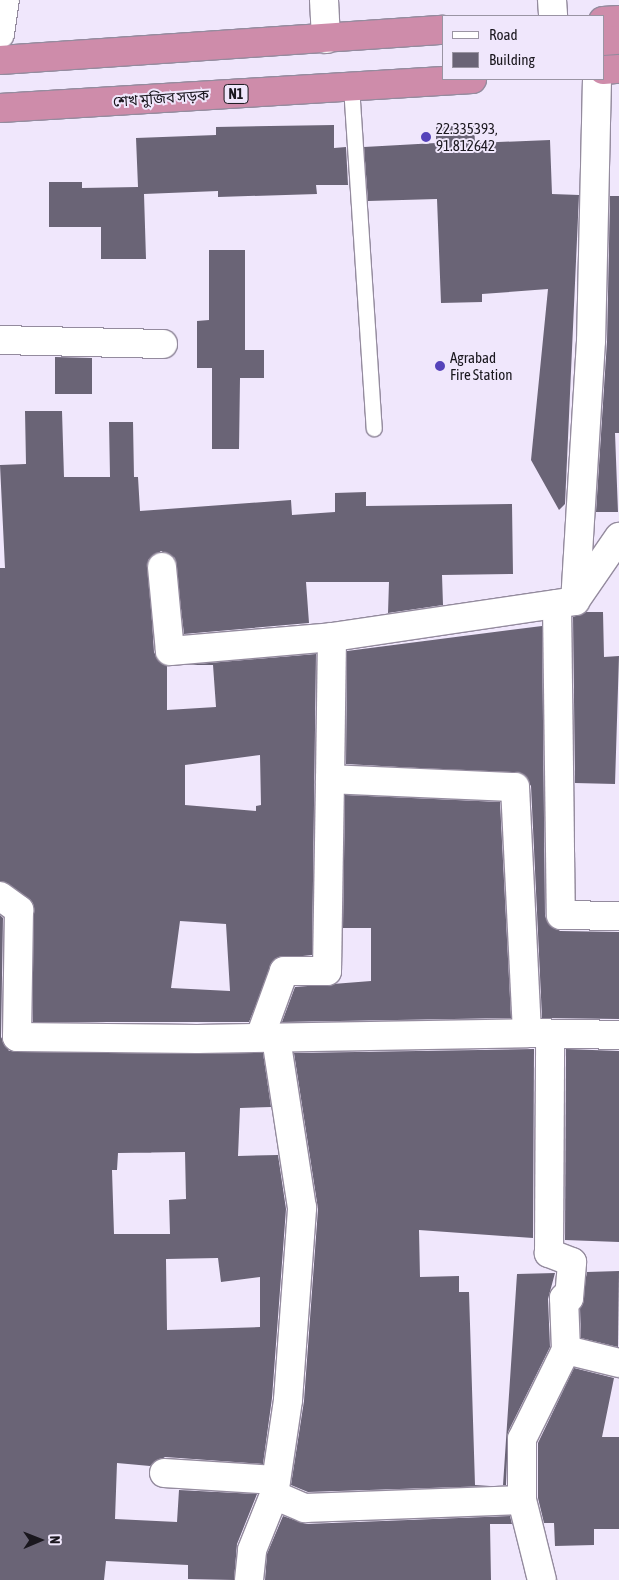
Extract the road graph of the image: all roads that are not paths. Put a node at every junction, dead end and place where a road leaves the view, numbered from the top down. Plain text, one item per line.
1 (5, 0) edge
2 (324, 0) edge
3 (552, 0) edge
4 (553, 15) edge
5 (619, 20) edge
6 (604, 21) edge
7 (442, 30) edge
8 (0, 34) edge
9 (326, 39) junction
10 (619, 40) edge
11 (604, 41) edge
12 (442, 48) edge
13 (0, 60) edge
14 (619, 69) edge
15 (604, 70) edge
16 (0, 74) edge
17 (442, 78) edge
18 (455, 80) edge
19 (597, 80) edge
20 (350, 86) junction
21 (0, 99) edge
22 (0, 108) edge
23 (0, 340) edge
24 (163, 344) dead end
25 (374, 428) dead end
26 (619, 537) edge
27 (162, 567) dead end
28 (566, 602) junction
29 (332, 637) junction
30 (330, 779) junction
31 (0, 896) edge
32 (619, 916) edge
33 (538, 1033) junction
34 (619, 1035) edge
35 (268, 1038) junction
36 (566, 1350) junction
37 (619, 1363) edge
38 (164, 1473) dead end
39 (275, 1488) junction
40 (522, 1500) junction
41 (249, 1580) edge
42 (542, 1580) edge

1 - 8 street
2 - 9 street
3 - 4 street
5 - 6 highway
7 - 9 highway
9 - 13 highway
10 - 11 highway
12 - 16 highway
14 - 15 highway
17 - 21 highway
18 - 20 highway, শেখ মুজিব সড়ক / N1
19 - 28 street
20 - 22 highway, শেখ মুজিব সড়ক / N1
20 - 25 lane
23 - 24 street
26 - 28 street
27 - 29 street
28 - 29 street
28 - 32 street
29 - 30 street
30 - 33 street
30 - 35 street
31 - 35 street
33 - 34 street
33 - 35 street
33 - 36 street
35 - 39 street
36 - 37 street
36 - 40 street
38 - 39 street
39 - 40 street
39 - 41 street
40 - 42 street

